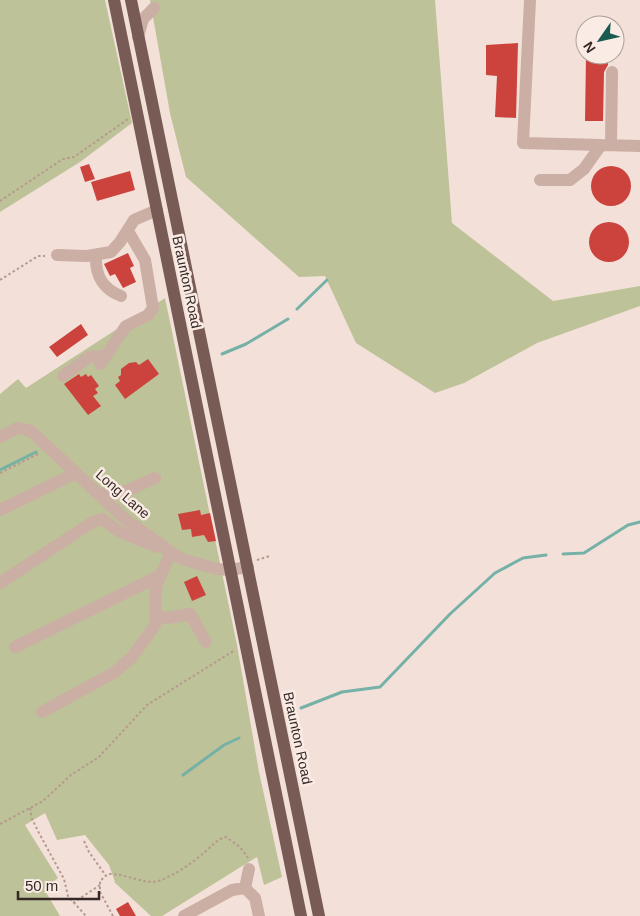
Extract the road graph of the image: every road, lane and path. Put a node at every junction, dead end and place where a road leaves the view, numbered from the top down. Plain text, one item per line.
1 (114, 0) edge
2 (131, 0) edge
3 (530, 0) edge
4 (154, 8) dead end
5 (138, 37) junction
6 (612, 72) dead end
7 (123, 122) dead end
8 (606, 145) junction
9 (640, 146) edge
10 (540, 180) dead end
11 (0, 201) edge
12 (157, 210) junction
13 (128, 231) junction
14 (57, 255) joint
15 (96, 255) junction
16 (0, 280) edge
17 (121, 296) dead end
18 (63, 376) dead end
19 (0, 437) edge
20 (56, 456) junction
21 (0, 473) edge
22 (76, 473) junction
23 (155, 478) dead end
24 (101, 495) junction
25 (0, 510) edge
26 (171, 552) junction
27 (248, 566) junction
28 (230, 570) junction
29 (159, 576) junction
30 (0, 583) edge
31 (157, 616) junction
32 (206, 642) dead end
33 (245, 644) junction
34 (14, 647) dead end
35 (42, 712) dead end
36 (30, 808) junction
37 (0, 824) edge
38 (84, 841) dead end
39 (249, 869) joint
40 (106, 876) junction
41 (100, 885) junction
42 (245, 888) junction
43 (73, 903) junction
44 (86, 916) edge
45 (113, 916) edge
46 (184, 916) edge
47 (259, 916) edge
48 (301, 916) edge
49 (319, 916) edge

1 - 12 main road, Braunton Road
2 - 5 main road, Braunton Road
3 - 8 street
4 - 5 street
5 - 27 main road, Braunton Road
6 - 8 street
7 - 11 path
8 - 9 street
8 - 10 street
12 - 13 street
12 - 28 main road, Braunton Road
13 - 15 street
13 - 18 street
14 - 15 street
14 - 16 path
15 - 17 street
19 - 20 street, Long Lane
20 - 21 path
20 - 22 street, Long Lane
22 - 24 street, Long Lane
22 - 25 street
23 - 24 street
24 - 26 street, Long Lane
26 - 28 street, Long Lane
26 - 29 street
26 - 30 street
27 - 28 street
27 - 49 main road, Braunton Road
28 - 33 main road, Braunton Road
29 - 31 street
29 - 34 street
31 - 32 street
31 - 35 street
33 - 36 path
33 - 48 main road, Braunton Road
36 - 37 path
36 - 43 path
38 - 40 path
39 - 40 path
39 - 42 street
40 - 41 path
41 - 43 path
41 - 45 path
42 - 46 street
42 - 47 street
43 - 44 path

